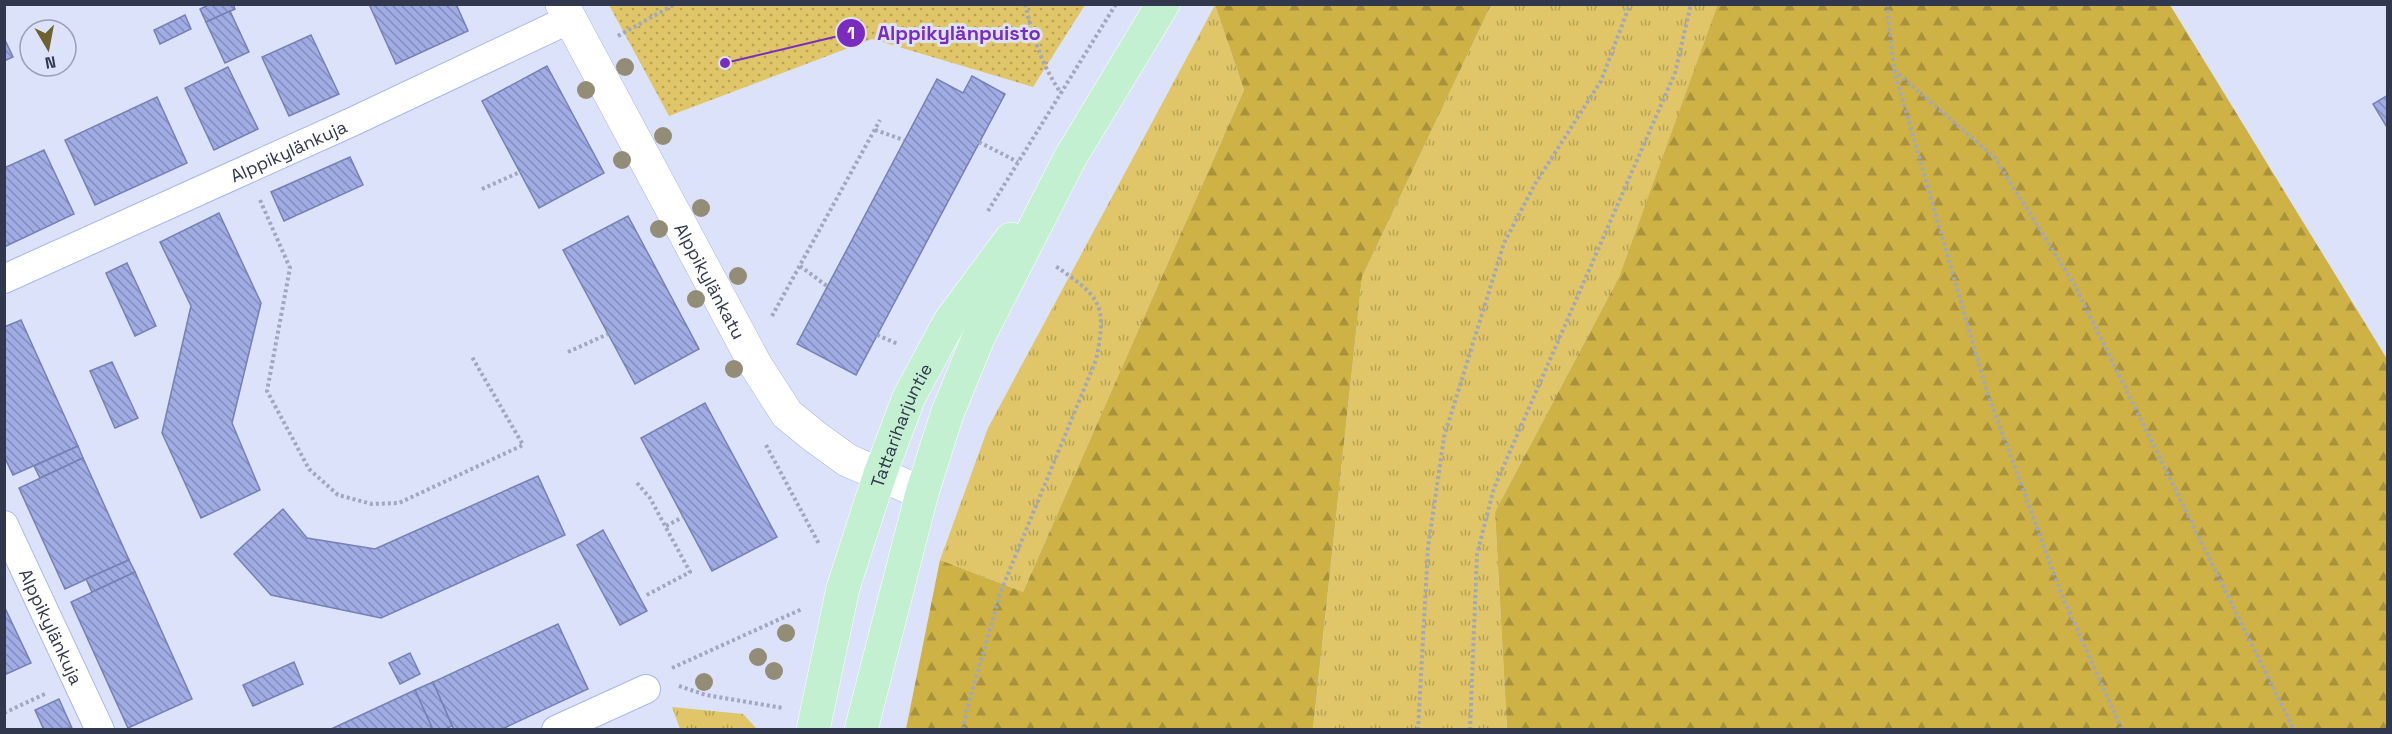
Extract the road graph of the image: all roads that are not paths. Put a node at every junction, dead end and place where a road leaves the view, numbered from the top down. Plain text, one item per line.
1 (1163, 4) edge
2 (566, 12) edge
3 (1070, 158) junction
4 (4, 279) edge
5 (880, 474) junction
6 (922, 493) junction
7 (4, 525) edge
8 (646, 689) road end
9 (803, 719) edge
10 (100, 729) edge
11 (556, 729) edge
12 (861, 729) edge

1 - 3 main road, Tattariharjuntie
2 - 4 street, Alppikylänkuja
2 - 5 street, Alppikylänkatu
3 - 5 main road, Tattariharjuntie
3 - 6 main road, Tattariharjuntie
5 - 6 street, Alppikylänkatu
5 - 9 main road, Tattariharjuntie
6 - 12 main road, Tattariharjuntie
7 - 10 street, Alppikylänkuja
8 - 11 street

